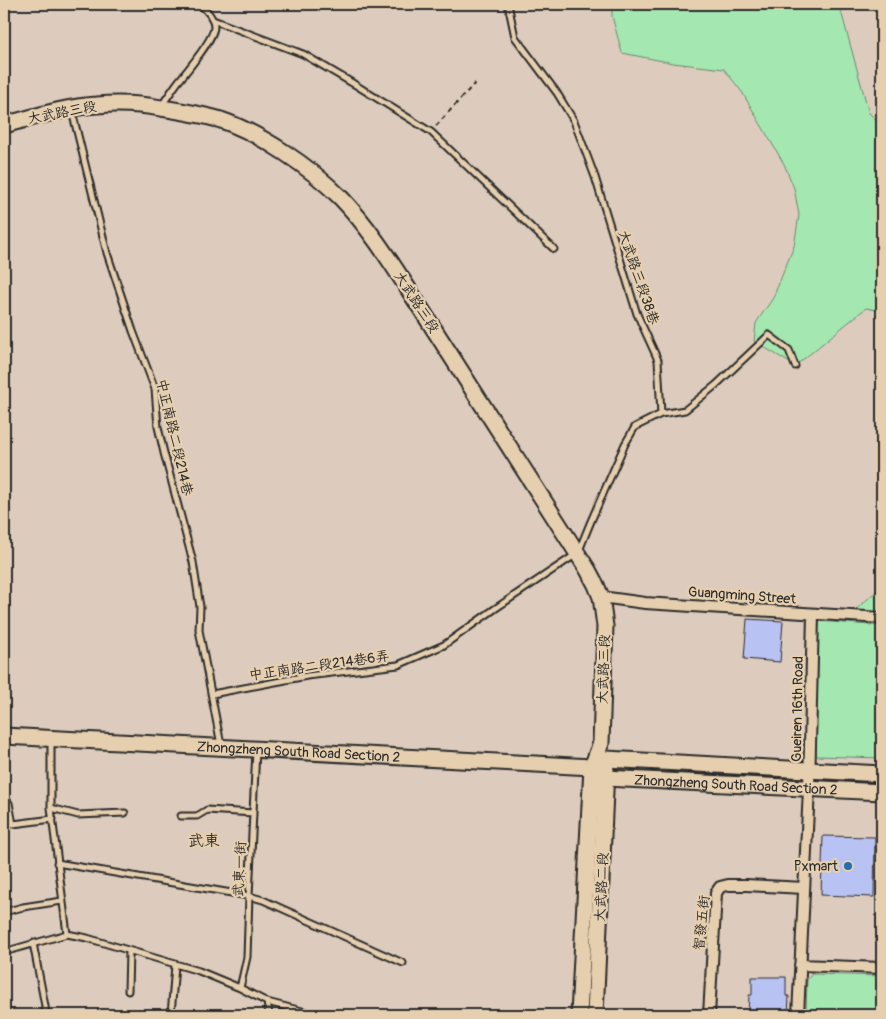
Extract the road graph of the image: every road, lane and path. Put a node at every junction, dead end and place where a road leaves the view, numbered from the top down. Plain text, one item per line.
1 (200, 4) edge
2 (508, 4) edge
3 (213, 20) junction
4 (475, 83) dead end
5 (71, 108) junction
6 (160, 108) junction
7 (4, 125) edge
8 (431, 132) junction
9 (554, 249) dead end
10 (795, 366) dead end
11 (660, 414) junction
12 (578, 553) junction
13 (601, 597) junction
14 (813, 614) junction
15 (882, 618) edge
16 (212, 694) junction
17 (4, 736) edge
18 (51, 738) junction
19 (600, 743) junction
20 (221, 748) junction
21 (256, 750) junction
22 (606, 759) junction
23 (592, 767) junction
24 (809, 770) junction
25 (882, 774) edge
26 (605, 778) junction
27 (809, 789) junction
28 (882, 792) edge
29 (4, 799) edge
30 (51, 808) junction
31 (125, 812) dead end
32 (253, 813) junction
33 (181, 816) dead end
34 (53, 819) junction
35 (57, 864) junction
36 (804, 888) junction
37 (249, 896) junction
38 (62, 901) junction
39 (4, 912) edge
40 (67, 934) junction
41 (33, 943) junction
42 (129, 951) junction
43 (4, 952) edge
44 (403, 963) dead end
45 (175, 965) junction
46 (800, 965) junction
47 (882, 968) edge
48 (240, 988) junction
49 (128, 991) dead end
50 (267, 1002) junction
51 (46, 1015) edge
52 (171, 1015) edge
53 (269, 1015) edge
54 (318, 1015) edge
55 (579, 1015) edge
56 (595, 1015) edge
57 (709, 1015) edge
58 (798, 1015) edge

1 - 3 lane
2 - 11 lane, 大武路三段38巷
3 - 6 lane
3 - 8 lane
4 - 8 path
5 - 6 street, 大武路三段
5 - 7 street, 大武路三段
5 - 16 lane, 中正南路二段214巷
6 - 12 street, 大武路三段
8 - 9 lane
10 - 11 lane
11 - 12 lane
12 - 13 street, 大武路三段
12 - 16 lane, 中正南路二段214巷6弄
13 - 14 street, Guangming Street
13 - 19 street, 大武路三段
14 - 15 street, Guangming Street
14 - 24 street, Gueiren 16th Road
16 - 20 lane, 中正南路二段214巷
17 - 18 street, Zhongzheng South Road Section 2
18 - 20 street, Zhongzheng South Road Section 2
18 - 30 lane
19 - 22 street, 大武路三段
19 - 23 street, 大武路三段
20 - 21 street, Zhongzheng South Road Section 2
21 - 23 street, Zhongzheng South Road Section 2
21 - 32 lane, 武東一街
22 - 23 street
22 - 24 street, Zhongzheng South Road Section 2
22 - 26 street, 大武路二段
23 - 26 street
23 - 55 street, 大武路二段
24 - 25 street, Zhongzheng South Road Section 2
24 - 27 street, Gueiren 16th Road
26 - 27 street, Zhongzheng South Road Section 2
26 - 56 street, 大武路二段
27 - 28 street, Zhongzheng South Road Section 2
27 - 36 street, Gueiren 16th Road
29 - 34 lane
30 - 31 lane
30 - 34 lane
32 - 33 lane
32 - 37 lane, 武東一街
34 - 35 lane
35 - 37 lane
35 - 38 lane
36 - 46 street, Gueiren 16th Road
36 - 57 street, 智發五街
37 - 44 lane
37 - 48 lane, 武東一街
38 - 39 lane
38 - 40 lane
40 - 41 lane
40 - 42 lane
41 - 43 lane
41 - 51 lane
42 - 45 lane
42 - 49 lane
45 - 48 lane
45 - 52 lane
46 - 47 street
46 - 58 street, Gueiren 16th Road
48 - 50 lane
50 - 53 lane
50 - 54 lane

